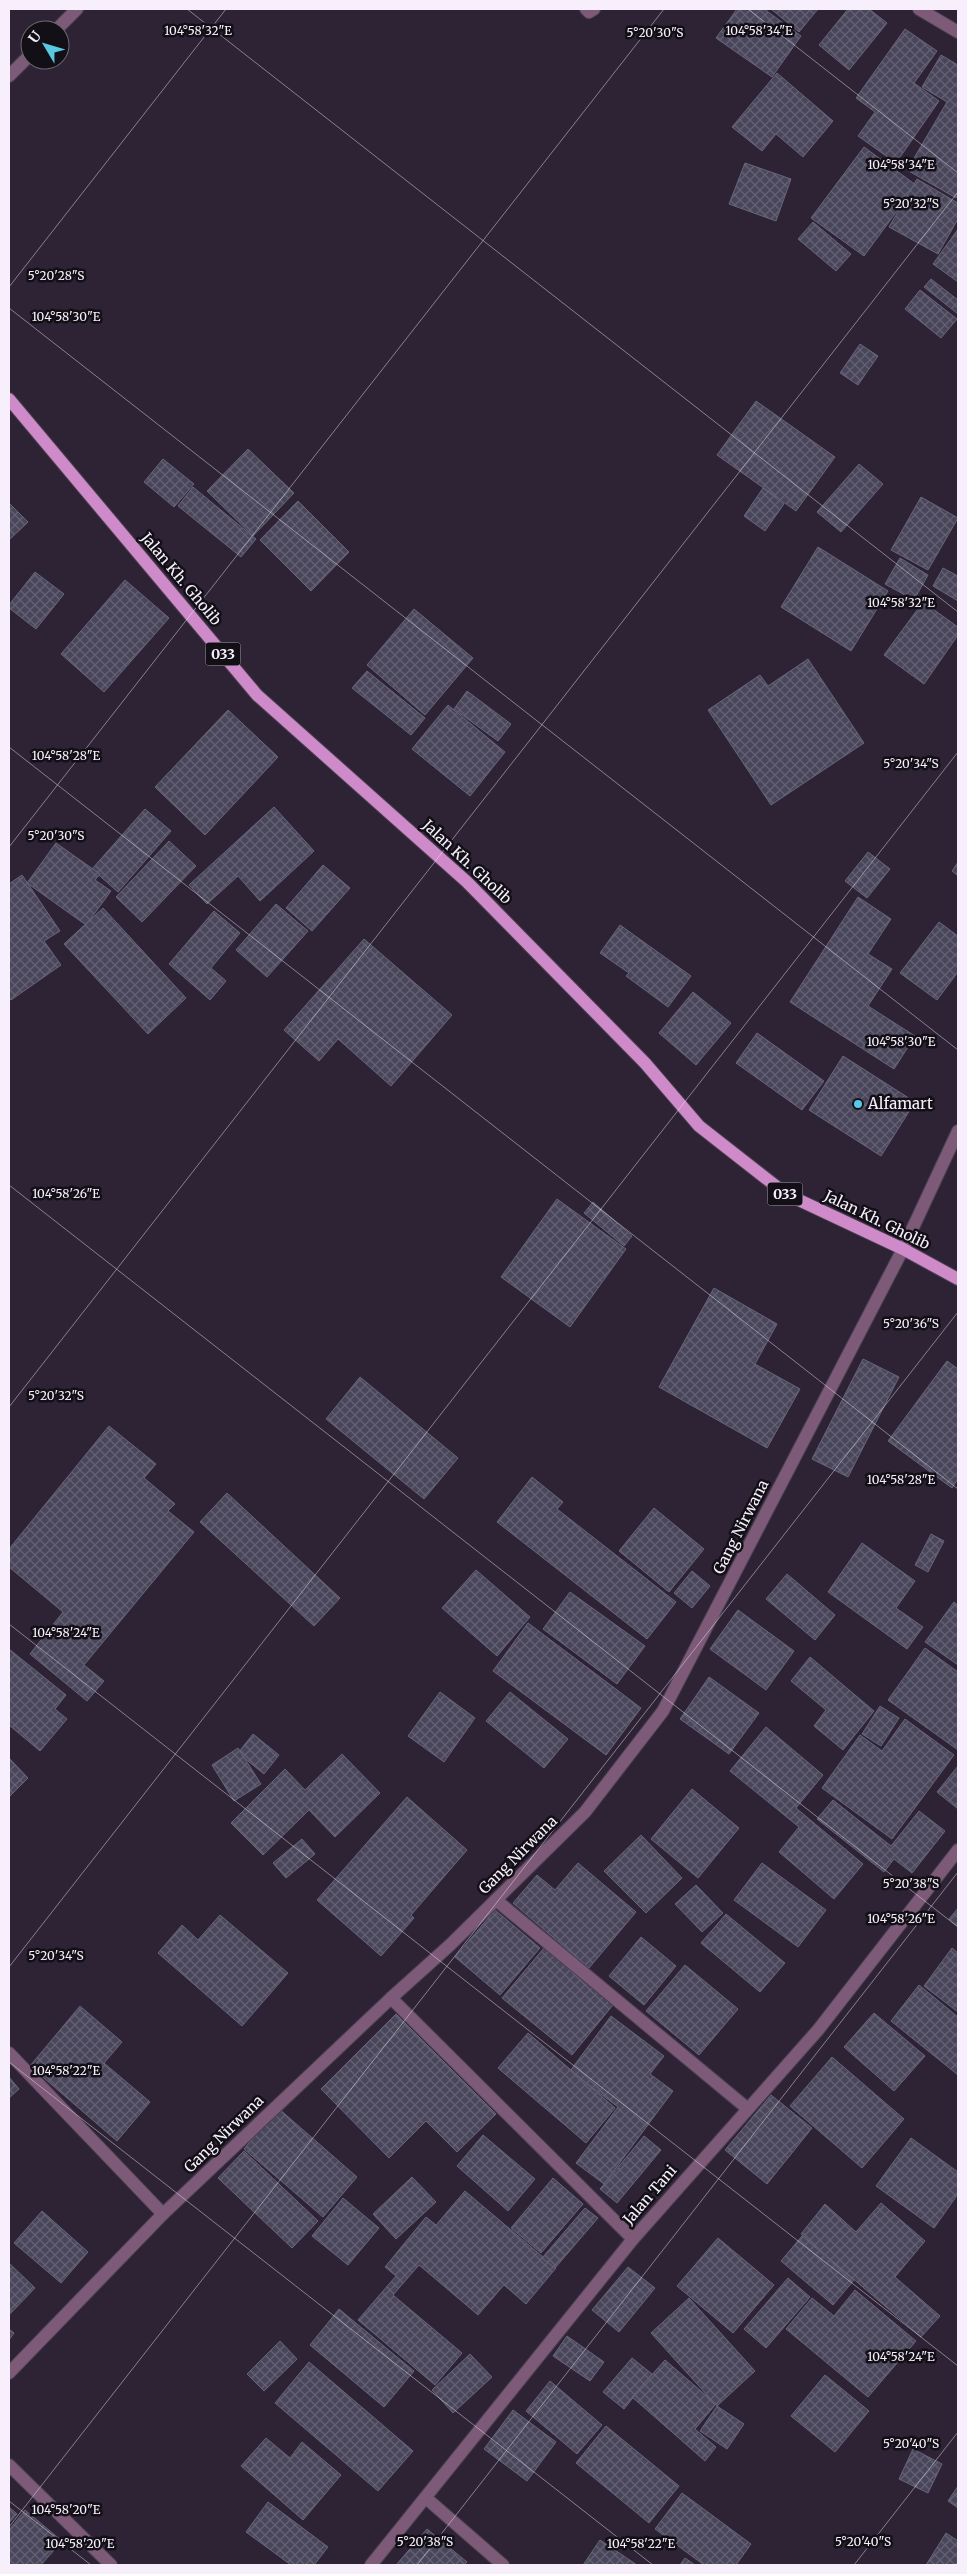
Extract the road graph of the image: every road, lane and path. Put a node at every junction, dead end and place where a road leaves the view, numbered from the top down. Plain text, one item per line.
1 (77, 9) edge
2 (586, 9) edge
3 (594, 9) edge
4 (919, 9) edge
5 (66, 20) edge
6 (958, 32) edge
7 (20, 65) edge
8 (9, 76) edge
9 (9, 399) edge
10 (958, 1131) edge
11 (903, 1249) junction
12 (958, 1279) edge
13 (958, 1850) edge
14 (496, 1900) junction
15 (391, 1998) junction
16 (9, 2053) edge
17 (748, 2109) junction
18 (163, 2214) junction
19 (633, 2239) junction
20 (9, 2373) edge
21 (9, 2465) edge
22 (426, 2498) junction
23 (111, 2565) edge
24 (371, 2565) edge
25 (503, 2565) edge

1 - 5 street
2 - 3 street
4 - 6 street
7 - 8 street
9 - 11 main road, Jalan Kh. Gholib / 033
10 - 11 street, Gang Nirwana
11 - 12 main road, Jalan Kh. Gholib / 033
11 - 14 street, Gang Nirwana
13 - 17 street, Jalan Tani
14 - 15 street, Gang Nirwana
14 - 17 street
15 - 18 street, Gang Nirwana
15 - 19 street
16 - 18 street
17 - 19 street, Jalan Tani
18 - 20 street, Gang Nirwana
19 - 22 street, Jalan Tani
21 - 23 street
22 - 24 street, Jalan Tani
22 - 25 street

